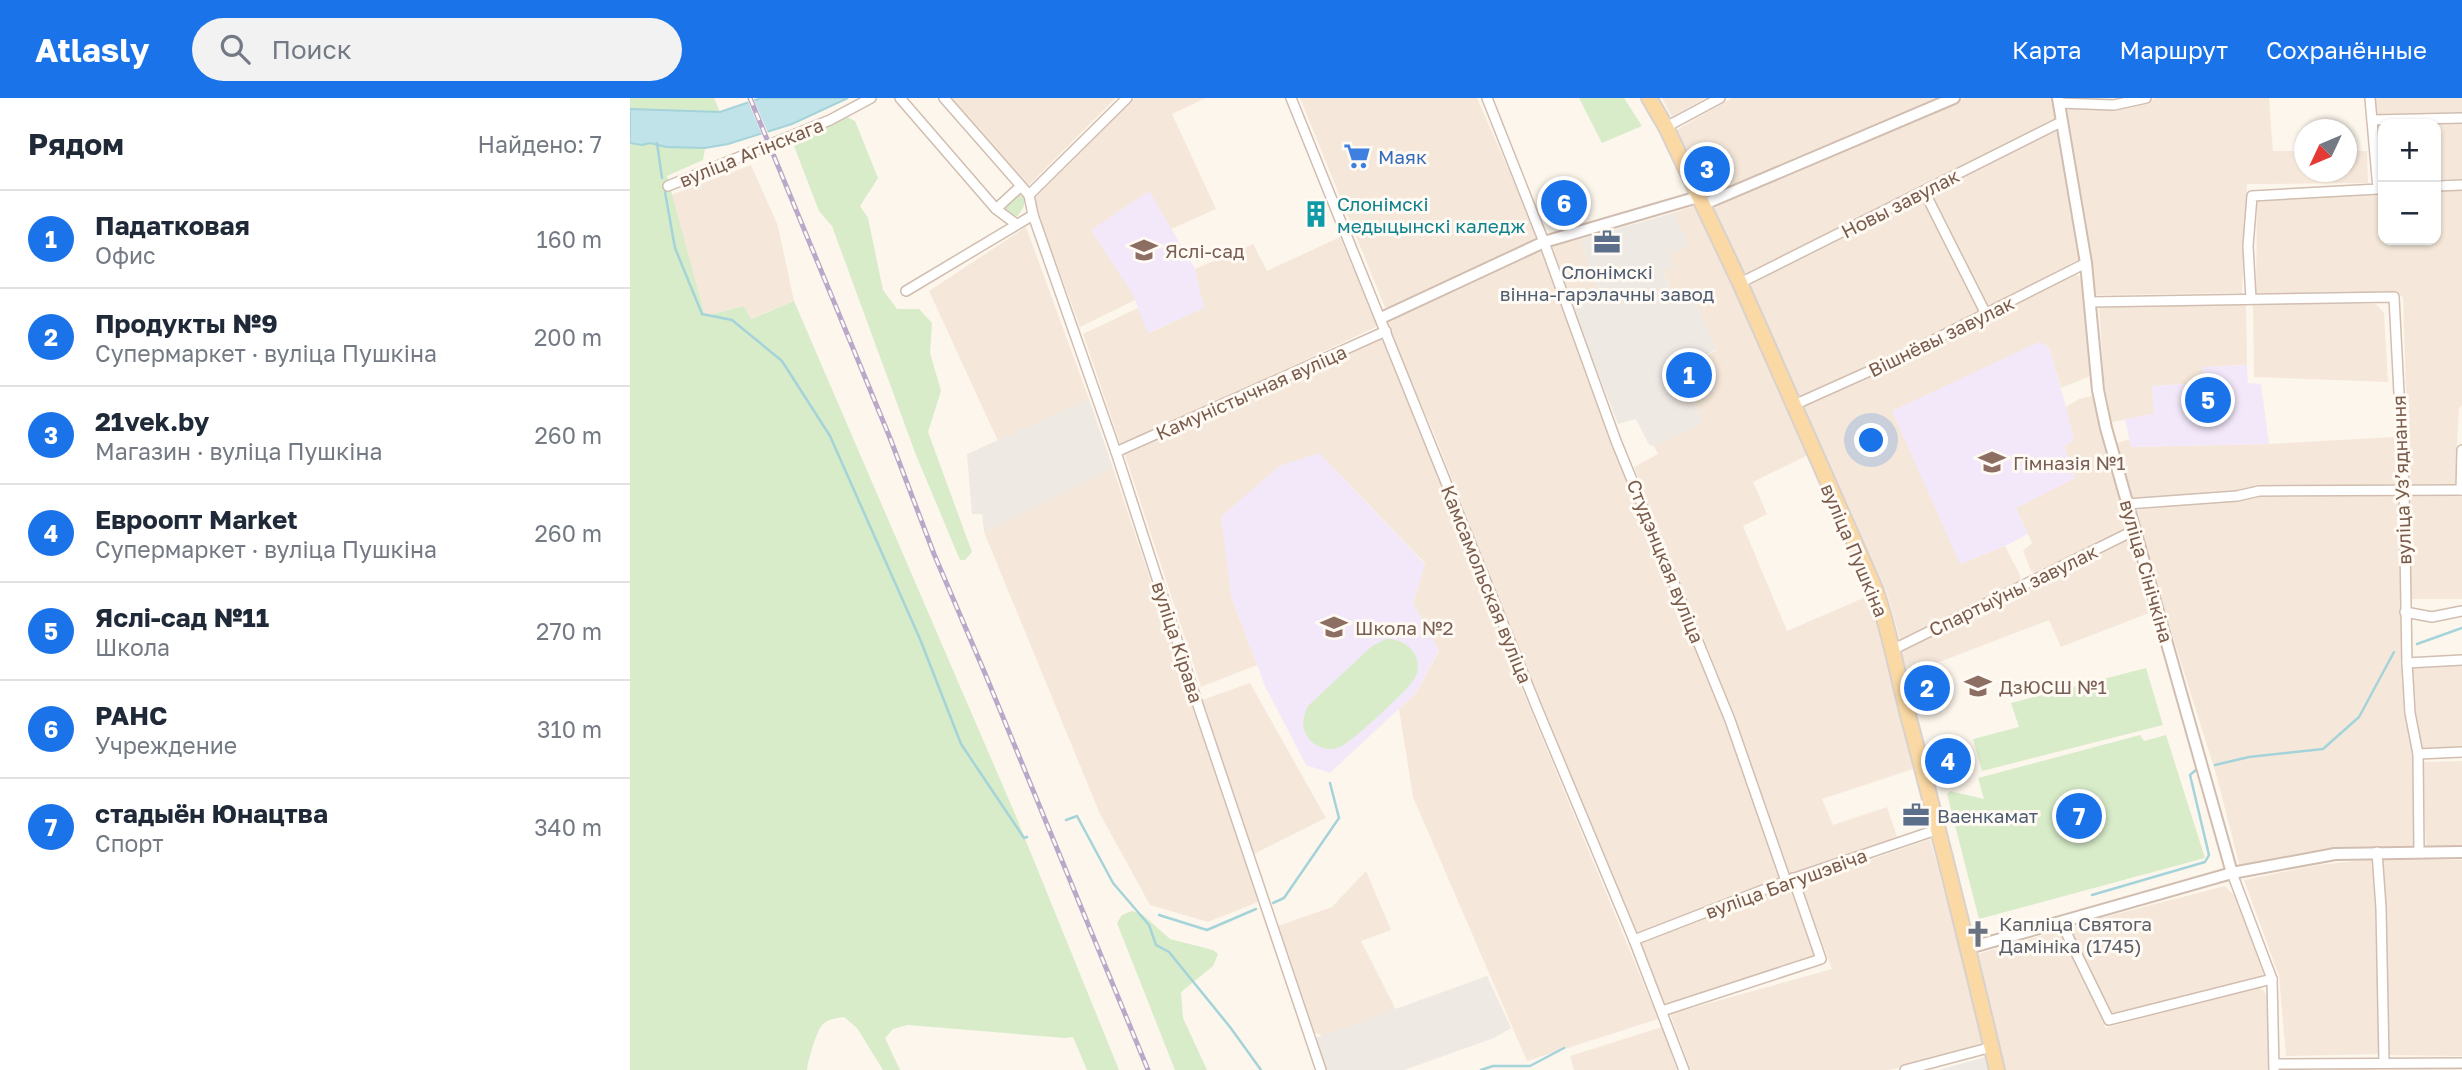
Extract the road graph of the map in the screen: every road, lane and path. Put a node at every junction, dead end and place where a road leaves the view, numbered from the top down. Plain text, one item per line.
1 (871, 98) edge
2 (900, 98) edge
3 (944, 98) edge
4 (1126, 98) edge
5 (1291, 98) edge
6 (1487, 98) edge
7 (1649, 98) edge
8 (1720, 98) edge
9 (1954, 98) edge
10 (2146, 98) edge
11 (2370, 98) edge
12 (2059, 100) edge
13 (2462, 118) edge
14 (2372, 120) junction
15 (2061, 122) junction
16 (1666, 127) junction
17 (2379, 182) edge
18 (2462, 185) edge
19 (668, 186) dead end
20 (1021, 186) junction
21 (2441, 186) edge
22 (2378, 189) edge
23 (1924, 191) junction
24 (1028, 195) junction
25 (1700, 201) junction
26 (996, 209) junction
27 (1033, 215) junction
28 (1016, 224) junction
29 (1545, 242) junction
30 (2086, 263) junction
31 (1740, 284) junction
32 (906, 291) dead end
33 (2250, 299) junction
34 (2090, 302) junction
35 (1986, 314) junction
36 (1381, 318) junction
37 (1385, 331) junction
38 (1794, 405) junction
39 (2462, 450) edge
40 (1116, 452) junction
41 (2403, 489) junction
42 (2462, 489) edge
43 (2127, 504) junction
44 (2135, 530) junction
45 (2462, 611) edge
46 (2405, 612) junction
47 (1892, 650) junction
48 (2462, 660) edge
49 (2407, 663) junction
50 (2462, 752) edge
51 (2418, 754) junction
52 (1939, 829) junction
53 (2377, 852) junction
54 (2419, 852) junction
55 (2462, 852) edge
56 (2232, 873) junction
57 (1789, 880) junction
58 (2061, 922) junction
59 (1634, 940) junction
60 (1969, 948) junction
61 (2272, 979) junction
62 (1662, 1011) junction
63 (1992, 1047) junction
64 (2384, 1062) junction
65 (2462, 1063) edge
66 (2274, 1067) edge
67 (1321, 1070) edge
68 (1684, 1070) edge
69 (1905, 1070) edge
70 (1997, 1070) edge

1 - 19 street, вуліца Агінскага
2 - 26 street
3 - 20 street
4 - 24 street
5 - 36 street, Камсамольская вуліца
6 - 29 street, Студэнцкая вуліца
7 - 16 main road, вуліца Пушкіна
8 - 16 street
9 - 25 street
10 - 12 street
11 - 14 street
12 - 15 street, вуліца Сінічкіна
13 - 14 street
14 - 17 street
15 - 23 street, Новы завулак
15 - 30 street, вуліца Сінічкіна
16 - 25 main road, вуліца Пушкіна
18 - 21 street
20 - 24 street
20 - 26 street
22 - 33 street
23 - 31 street, Новы завулак
23 - 35 street
24 - 27 street, вуліца Кірава
25 - 29 street
25 - 31 main road, вуліца Пушкіна
26 - 28 street
27 - 28 street
27 - 40 street, вуліца Кірава
28 - 32 street
29 - 36 street
29 - 57 street, Студэнцкая вуліца
30 - 34 street, вуліца Сінічкіна
30 - 35 street, Вішнёвы завулак
31 - 38 main road, вуліца Пушкіна
33 - 34 street
33 - 41 street, вуліца Узʼяднання
34 - 43 street, вуліца Сінічкіна
35 - 38 street, Вішнёвы завулак
36 - 37 street, Камсамольская вуліца
37 - 40 street, Камуністычная вуліца
37 - 59 street, Камсамольская вуліца
38 - 47 main road, вуліца Пушкіна
39 - 42 street
40 - 67 street, вуліца Кірава
41 - 42 street
41 - 43 street
41 - 46 street, вуліца Узʼяднання
43 - 44 street, вуліца Сінічкіна
44 - 47 street, Спартыўны завулак
44 - 56 street, вуліца Сінічкіна
45 - 46 street
46 - 49 street, вуліца Узʼяднання
47 - 52 main road, вуліца Пушкіна
48 - 49 street
49 - 51 street, вуліца Узʼяднання
50 - 51 street
51 - 54 street, вуліца Узʼяднання
52 - 57 street, вуліца Багушэвіча
52 - 60 main road, вуліца Пушкіна
53 - 54 street
53 - 56 street
53 - 64 street
54 - 55 street
56 - 58 street
56 - 61 street
57 - 59 street, вуліца Багушэвіча
57 - 62 street, Студэнцкая вуліца
58 - 60 street
58 - 61 street
59 - 62 street, Камсамольская вуліца
60 - 63 main road, вуліца Пушкіна
61 - 66 street
62 - 68 street, Камсамольская вуліца
63 - 69 street
63 - 70 main road, вуліца Пушкіна
64 - 65 street
64 - 66 street

